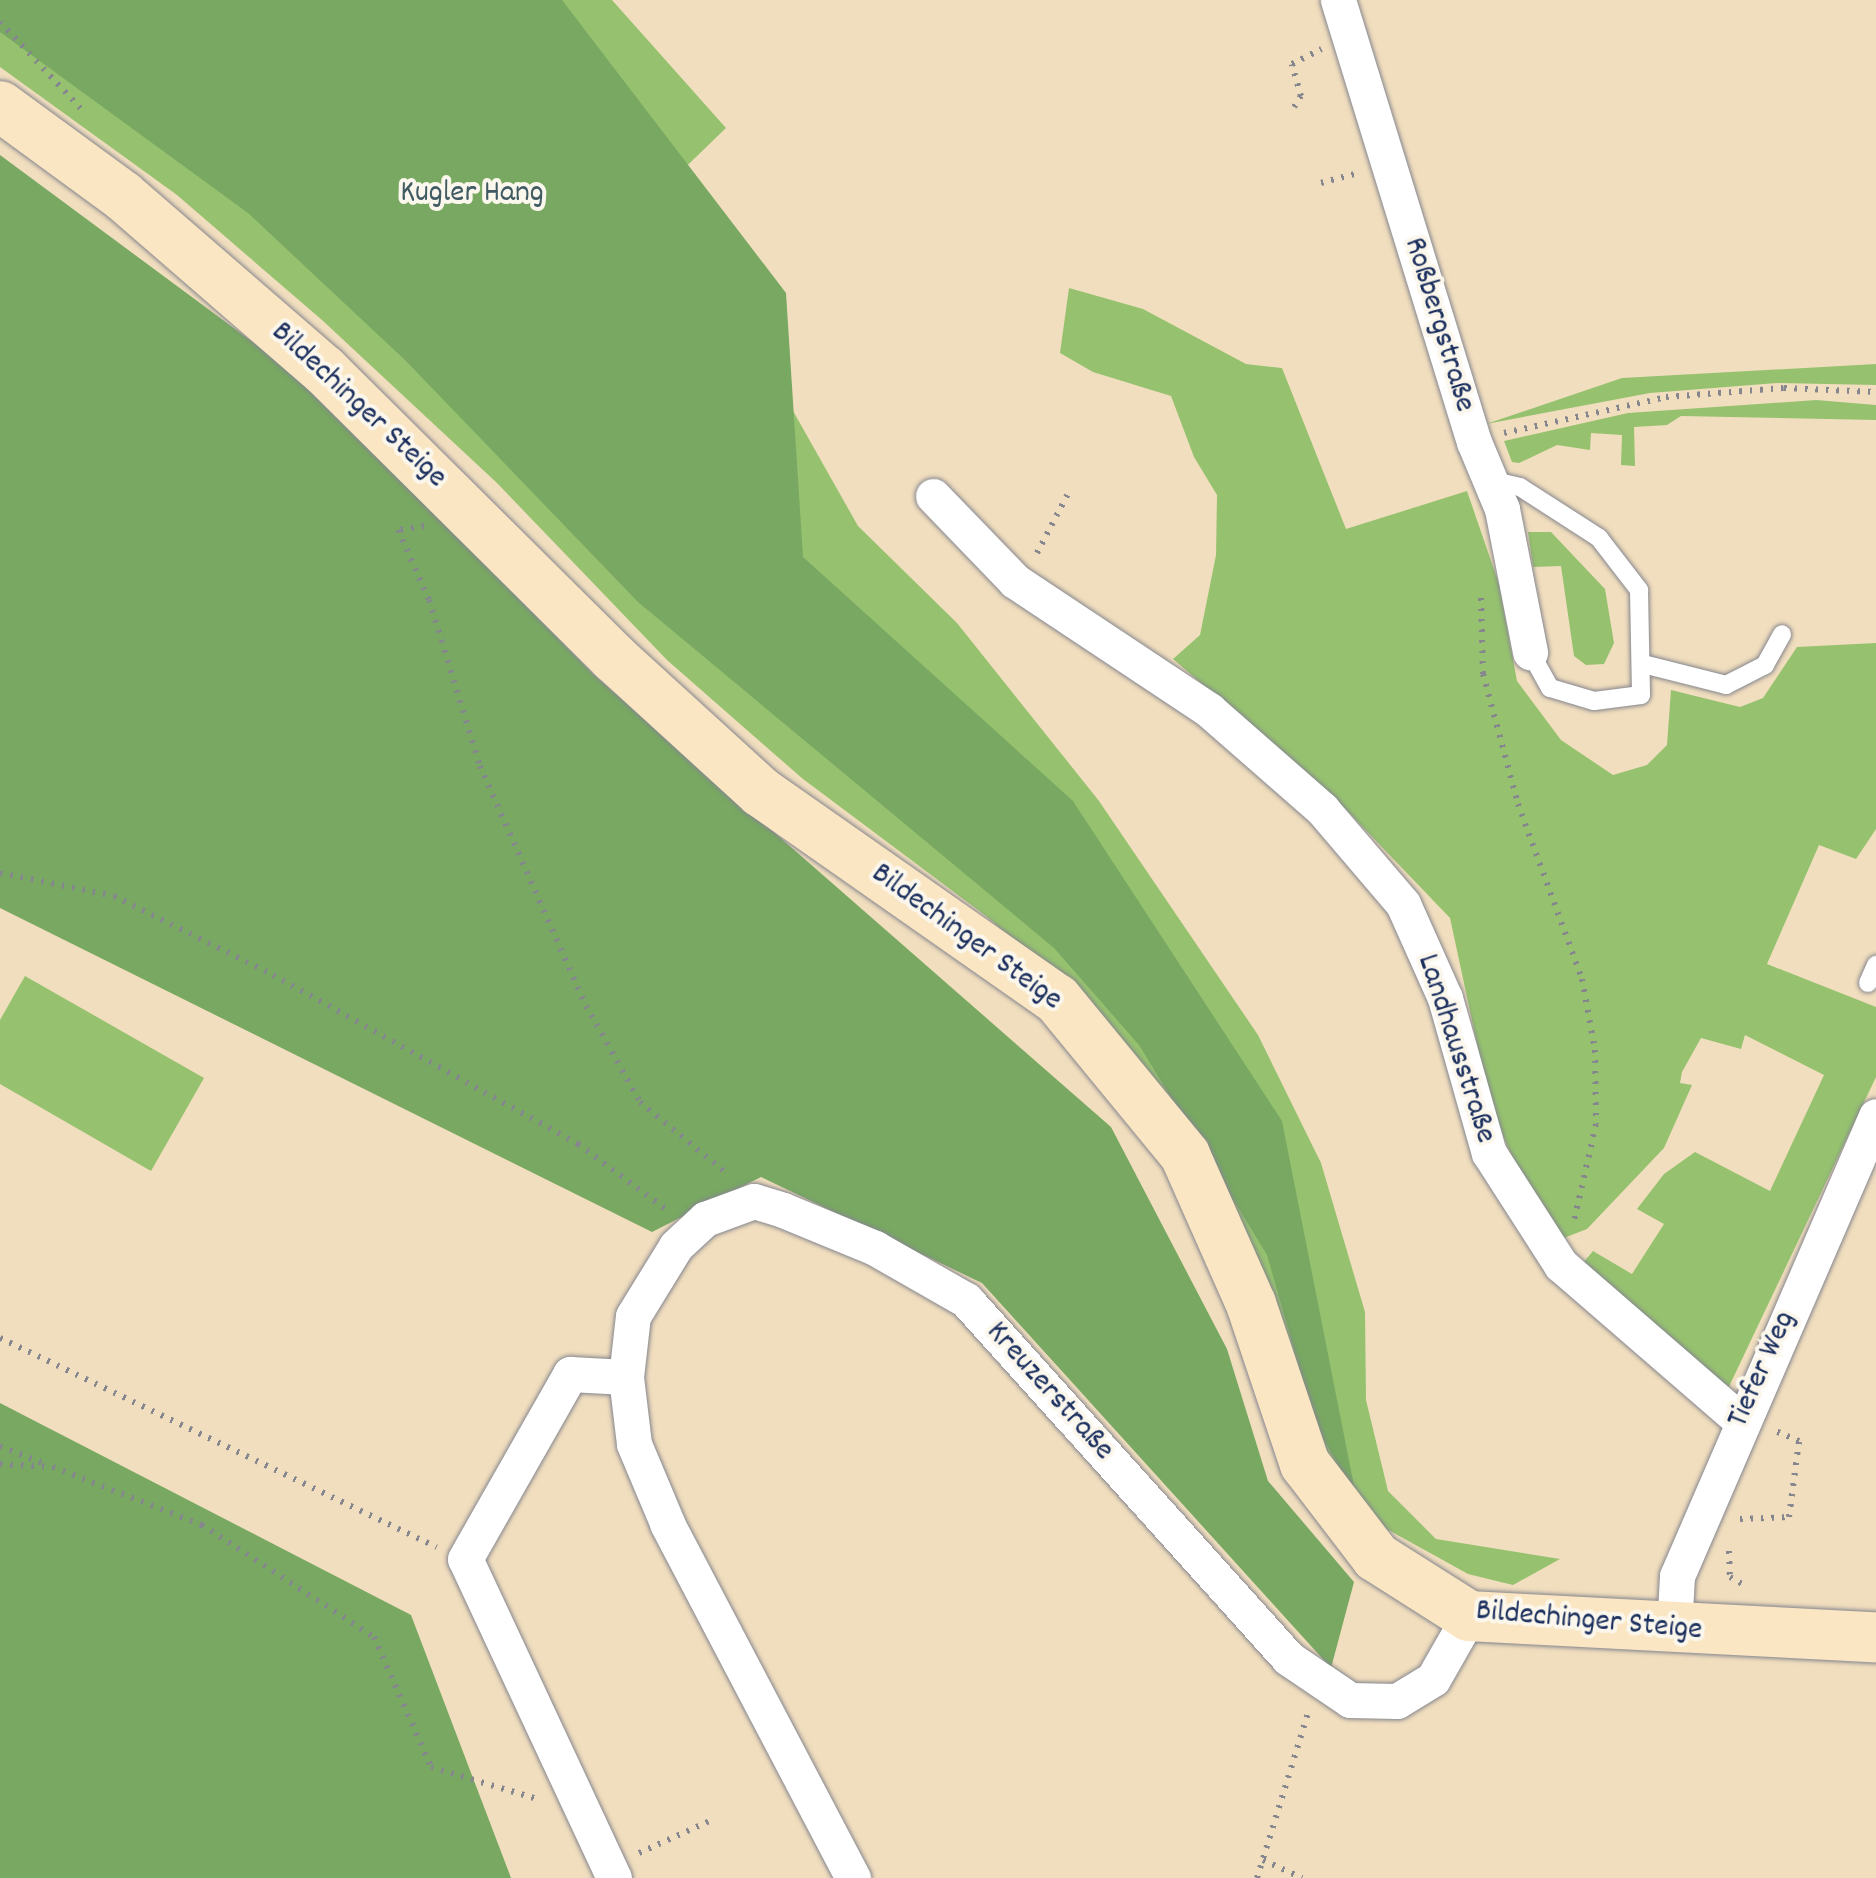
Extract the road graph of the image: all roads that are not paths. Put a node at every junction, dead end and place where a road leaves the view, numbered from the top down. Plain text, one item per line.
1 (1338, 0) edge
2 (0, 106) edge
3 (1489, 480) junction
4 (934, 496) dead end
5 (1782, 634) dead end
6 (1530, 652) joint
7 (1642, 664) junction
8 (1876, 965) edge
9 (1868, 983) dead end
10 (1876, 1116) edge
11 (626, 1377) junction
12 (1740, 1420) junction
13 (1469, 1616) junction
14 (1674, 1631) junction
15 (1876, 1637) edge
16 (609, 1867) edge
17 (853, 1878) edge

1 - 3 street, Roßbergstraße
2 - 13 street, Bildechinger Steige
3 - 6 street, Roßbergstraße
3 - 7 lane
4 - 12 street, Landhausstraße
5 - 7 lane
6 - 7 lane
8 - 9 lane
10 - 12 street, Tiefer Weg
11 - 13 street, Kreuzerstraße
11 - 16 street
11 - 17 street, Kreuzerstraße
12 - 14 street, Tiefer Weg
13 - 14 street, Bildechinger Steige
14 - 15 street, Bildechinger Steige

